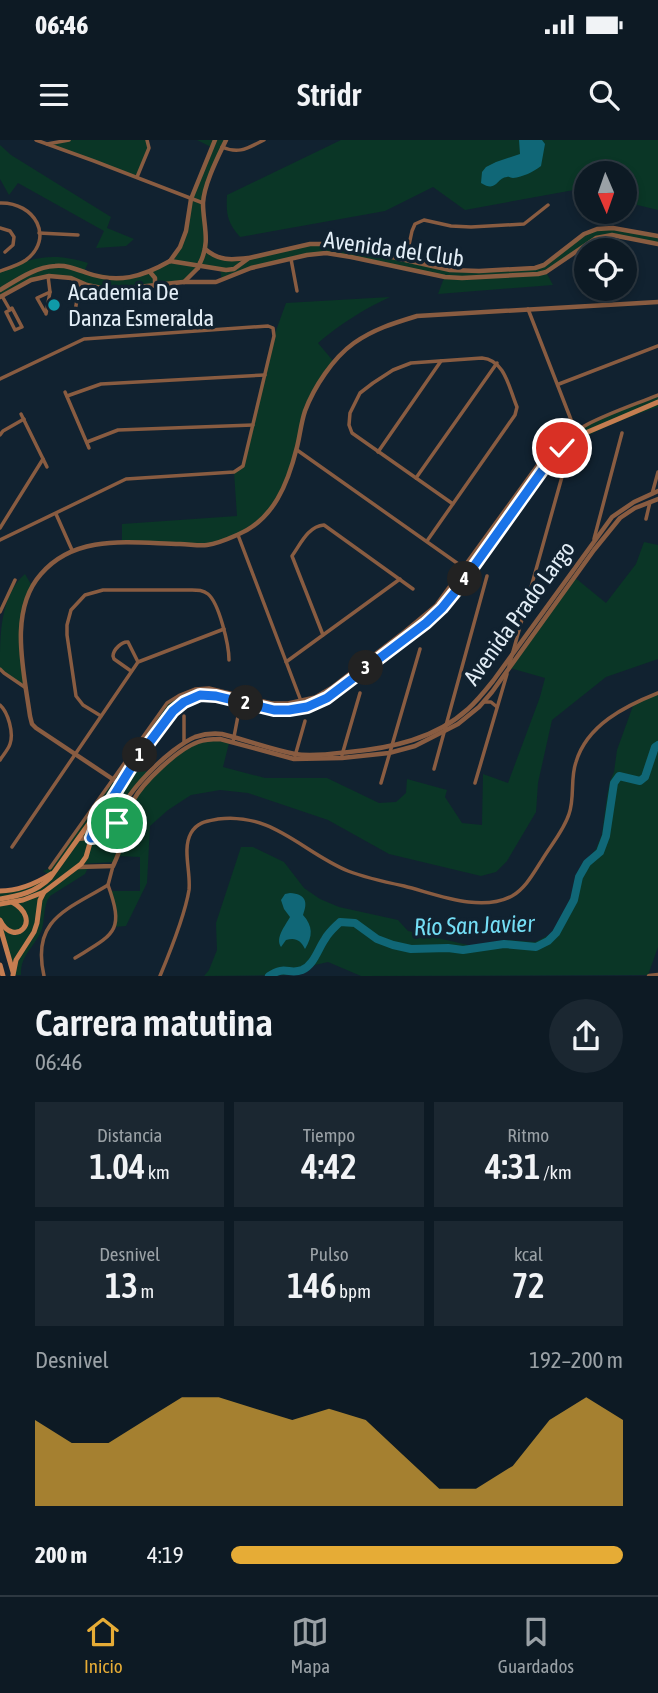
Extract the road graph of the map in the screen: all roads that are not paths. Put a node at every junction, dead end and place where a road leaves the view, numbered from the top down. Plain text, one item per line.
1 (36, 140) edge
2 (69, 140) edge
3 (146, 140) edge
4 (215, 140) edge
5 (226, 140) edge
6 (264, 140) edge
7 (46, 144) junction
8 (222, 148) junction
9 (137, 177) junction
10 (191, 199) junction
11 (0, 203) edge
12 (203, 203) junction
13 (548, 205) dead end
14 (0, 228) edge
15 (39, 233) junction
16 (78, 235) dead end
17 (658, 236) edge
18 (658, 244) edge
19 (205, 249) junction
20 (5, 252) dead end
21 (249, 258) junction
22 (291, 259) junction
23 (406, 259) junction
24 (170, 261) junction
25 (0, 271) edge
26 (527, 271) junction
27 (150, 272) junction
28 (27, 274) junction
29 (48, 276) junction
30 (188, 279) junction
31 (31, 280) junction
32 (80, 282) junction
33 (155, 286) junction
34 (0, 289) edge
35 (297, 291) dead end
36 (50, 292) junction
37 (1, 297) edge
38 (658, 302) edge
39 (528, 309) junction
40 (10, 310) junction
41 (75, 312) dead end
42 (658, 346) edge
43 (441, 361) junction
44 (497, 363) junction
45 (265, 375) junction
46 (0, 379) edge
47 (558, 384) junction
48 (658, 395) edge
49 (658, 402) edge
50 (253, 425) junction
51 (575, 429) junction
52 (622, 433) dead end
53 (0, 435) edge
54 (87, 442) junction
55 (89, 448) dead end
56 (297, 450) junction
57 (378, 452) junction
58 (43, 459) junction
59 (565, 466) dead end
60 (47, 467) dead end
61 (658, 472) edge
62 (416, 478) junction
63 (655, 492) edge
64 (658, 499) edge
65 (650, 502) junction
66 (453, 504) junction
67 (55, 513) junction
68 (646, 519) dead end
69 (0, 528) edge
70 (238, 535) junction
71 (0, 540) edge
72 (427, 541) junction
73 (593, 541) junction
74 (72, 550) junction
75 (594, 550) junction
76 (464, 568) junction
77 (487, 576) dead end
78 (15, 579) dead end
79 (400, 579) junction
80 (413, 589) dead end
81 (0, 612) edge
82 (520, 627) junction
83 (224, 629) junction
84 (529, 630) junction
85 (323, 635) junction
86 (420, 649) dead end
87 (511, 658) junction
88 (229, 660) dead end
89 (138, 662) junction
90 (286, 663) junction
91 (0, 669) edge
92 (508, 669) junction
93 (131, 671) junction
94 (26, 688) junction
95 (360, 693) dead end
96 (658, 693) edge
97 (301, 701) junction
98 (484, 702) junction
99 (0, 705) edge
100 (497, 707) junction
101 (101, 716) junction
102 (184, 716) dead end
103 (238, 716) dead end
104 (305, 721) dead end
105 (445, 726) junction
106 (443, 733) junction
107 (233, 739) junction
108 (184, 743) junction
109 (390, 750) junction
110 (178, 751) junction
111 (75, 755) junction
112 (342, 755) junction
113 (295, 757) junction
114 (0, 760) edge
115 (134, 763) junction
116 (434, 769) dead end
117 (116, 782) junction
118 (381, 783) dead end
119 (475, 783) dead end
120 (118, 831) junction
121 (91, 838) junction
122 (78, 839) junction
123 (12, 847) dead end
124 (114, 864) junction
125 (79, 866) junction
126 (54, 870) junction
127 (108, 885) junction
128 (0, 891) edge
129 (44, 892) junction
130 (0, 902) edge
131 (12, 902) junction
132 (0, 920) edge
133 (0, 927) edge
134 (75, 958) dead end
135 (0, 965) edge
136 (3, 975) edge
137 (13, 975) edge
138 (44, 975) edge
139 (160, 975) edge
140 (649, 975) edge
141 (658, 975) edge

1 - 7 street
2 - 7 street
3 - 9 street
4 - 10 street
5 - 8 street
6 - 8 street
7 - 9 street
8 - 12 street
9 - 10 street
10 - 12 street
10 - 24 street
11 - 15 street
12 - 19 street
13 - 23 street
14 - 20 street
15 - 16 street
15 - 25 street
17 - 26 street, Avenida del Club
18 - 26 street, Avenida del Club
19 - 21 street
19 - 30 street
21 - 23 street, Avenida del Club
21 - 24 street, Avenida del Club
22 - 26 street, Avenida del Club
22 - 30 street, Avenida del Club
22 - 35 street
23 - 26 street, Avenida del Club
24 - 27 street
27 - 28 street
27 - 33 street
28 - 31 street
28 - 34 street
29 - 31 street, Avenida del Club
29 - 32 street, Avenida del Club
29 - 36 street
30 - 33 street, Avenida del Club
31 - 37 street, Avenida del Club
32 - 33 street, Avenida del Club
32 - 41 street
36 - 36 street
37 - 40 street
38 - 39 street
39 - 47 street
39 - 56 street
40 - 40 street
42 - 47 street
43 - 44 street
43 - 57 street
43 - 57 street
44 - 62 street
44 - 66 street
45 - 46 street
45 - 50 street
45 - 54 street
47 - 51 street
48 - 51 street
49 - 115 main road
50 - 54 street
50 - 67 street
51 - 76 street
52 - 73 street
53 - 58 street
54 - 55 street
56 - 70 street
56 - 72 street
57 - 62 street
58 - 60 street
58 - 69 street
59 - 82 street
61 - 63 street
62 - 66 street
63 - 65 street
63 - 73 street, Avenida Prado Largo
64 - 65 street, Avenida Prado Largo
65 - 68 street
65 - 75 street, Avenida Prado Largo
66 - 72 street
67 - 71 street
67 - 74 street
70 - 74 street
70 - 90 street
72 - 76 street
73 - 75 street
73 - 84 street, Avenida Prado Largo
74 - 94 street
75 - 92 street, Avenida Prado Largo
76 - 97 street
77 - 105 street
78 - 81 street
79 - 80 street
79 - 85 street
79 - 85 street
82 - 84 street
82 - 87 street
83 - 88 street
83 - 89 street
83 - 101 street
84 - 87 street, Avenida Prado Largo
85 - 90 street
86 - 109 street
87 - 92 street
87 - 105 street, Avenida Prado Largo
89 - 93 street
89 - 93 street
90 - 97 street
91 - 94 street
92 - 98 street, Avenida Prado Largo
92 - 100 street
93 - 101 street
94 - 111 street
95 - 112 street
96 - 139 street
97 - 117 street
98 - 100 street
98 - 106 street, Avenida Prado Largo
99 - 114 street
100 - 119 street
101 - 111 street
102 - 108 street
103 - 107 street
104 - 113 street
105 - 106 street
105 - 109 street, Avenida Prado Largo
106 - 109 street, Avenida Prado Largo
106 - 116 street
107 - 108 street, Avenida Prado Largo
107 - 110 street, Avenida Prado Largo
107 - 113 street, Avenida Prado Largo
108 - 110 street, Avenida Prado Largo
109 - 112 street, Avenida Prado Largo
109 - 118 street
110 - 120 street, Avenida Prado Largo
111 - 117 street
111 - 123 street
112 - 113 street, Avenida Prado Largo
115 - 117 main road
115 - 121 main road
117 - 122 main road
117 - 126 street
120 - 121 street
120 - 124 street, Avenida Prado Largo
121 - 122 street
121 - 125 main road
122 - 126 main road
124 - 125 street
124 - 127 street, Avenida Prado Largo
125 - 129 main road
126 - 128 main road
126 - 130 main road
127 - 134 street
127 - 138 street
129 - 131 main road
129 - 137 main road
130 - 131 main road
131 - 132 main road
133 - 137 main road
135 - 136 main road
140 - 141 street

